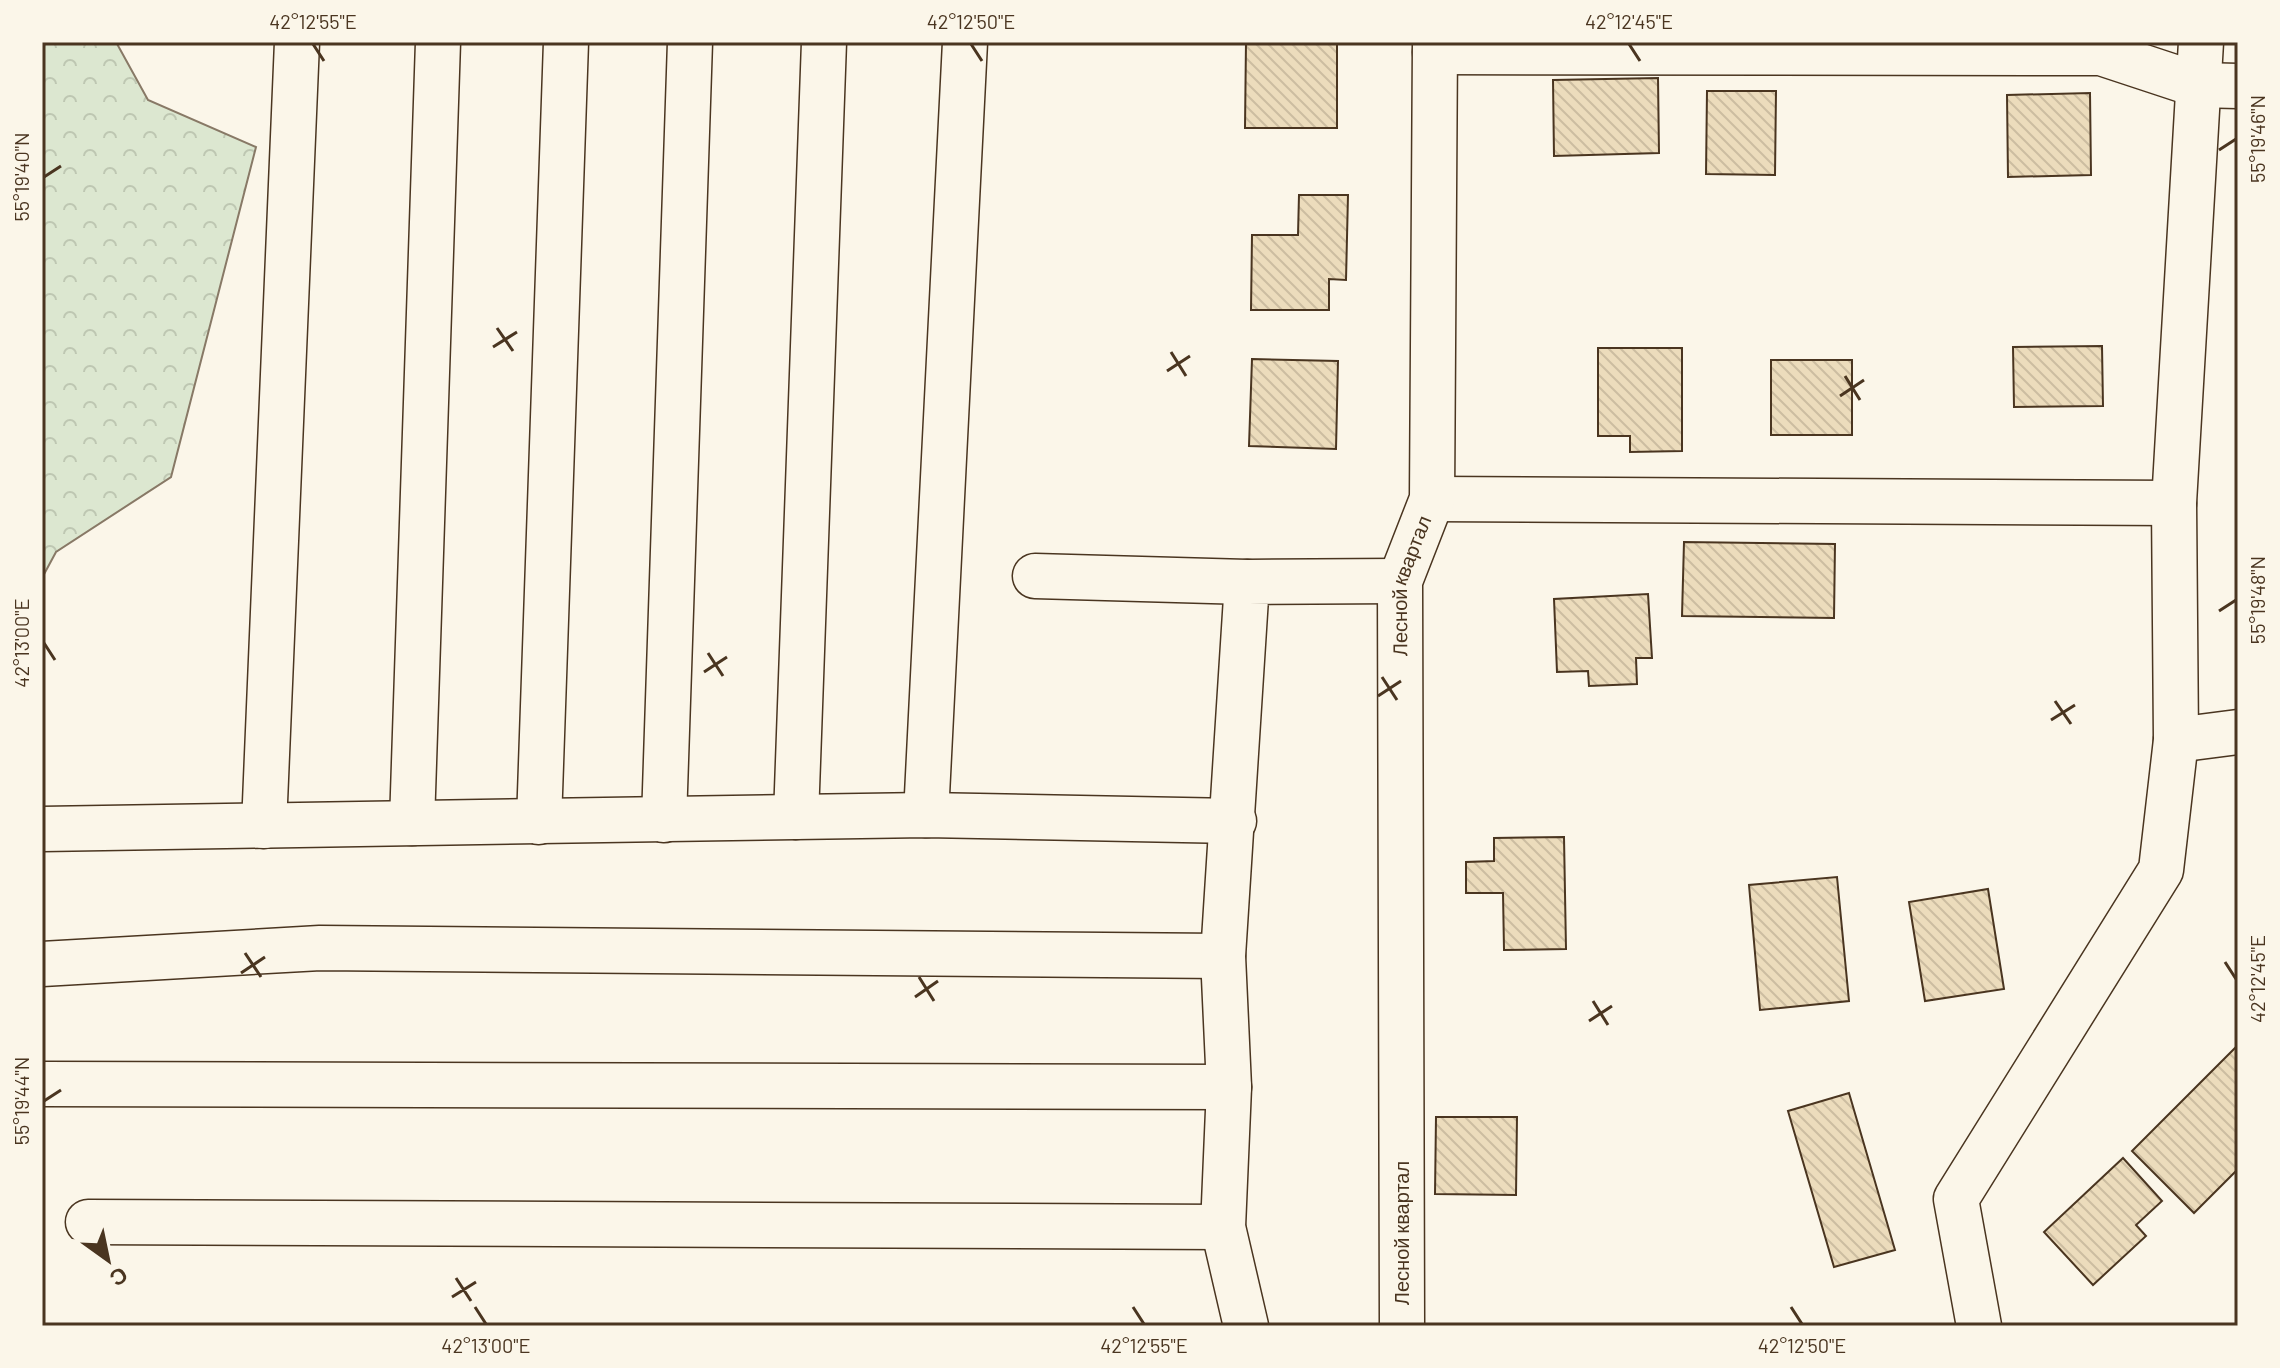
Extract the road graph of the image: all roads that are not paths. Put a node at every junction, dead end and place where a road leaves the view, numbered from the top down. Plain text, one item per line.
1 (297, 42) edge
2 (438, 42) edge
3 (566, 42) edge
4 (690, 42) edge
5 (824, 42) edge
6 (965, 42) edge
7 (2201, 42) edge
8 (1435, 47) edge
9 (2218, 86) edge
10 (1432, 499) junction
11 (2174, 503) junction
12 (1035, 576) dead end
13 (1400, 581) junction
14 (1247, 582) junction
15 (2238, 732) edge
16 (2176, 740) junction
17 (926, 815) junction
18 (796, 817) junction
19 (664, 820) junction
20 (1234, 821) junction
21 (539, 822) junction
22 (412, 823) junction
23 (264, 826) junction
24 (42, 829) edge
25 (1223, 956) junction
26 (42, 964) edge
27 (42, 1084) edge
28 (1229, 1087) junction
29 (88, 1222) dead end
30 (1223, 1227) junction
31 (1246, 1326) edge
32 (1402, 1326) edge
33 (1979, 1326) edge

1 - 23 street
2 - 22 street
3 - 21 street
4 - 19 street
5 - 18 street
6 - 17 street
7 - 9 street
8 - 9 street
8 - 10 street, Лесной квартал
9 - 11 street
10 - 11 street
10 - 13 street, Лесной квартал
11 - 16 street
12 - 14 street
13 - 14 street
13 - 32 street, Лесной квартал
14 - 20 street
15 - 16 street
16 - 33 street
17 - 18 street
17 - 20 street
18 - 19 street
19 - 21 street
20 - 25 street
21 - 22 street
22 - 23 street
23 - 24 street
25 - 26 street
25 - 28 street
27 - 28 street
28 - 30 street
29 - 30 street
30 - 31 street

